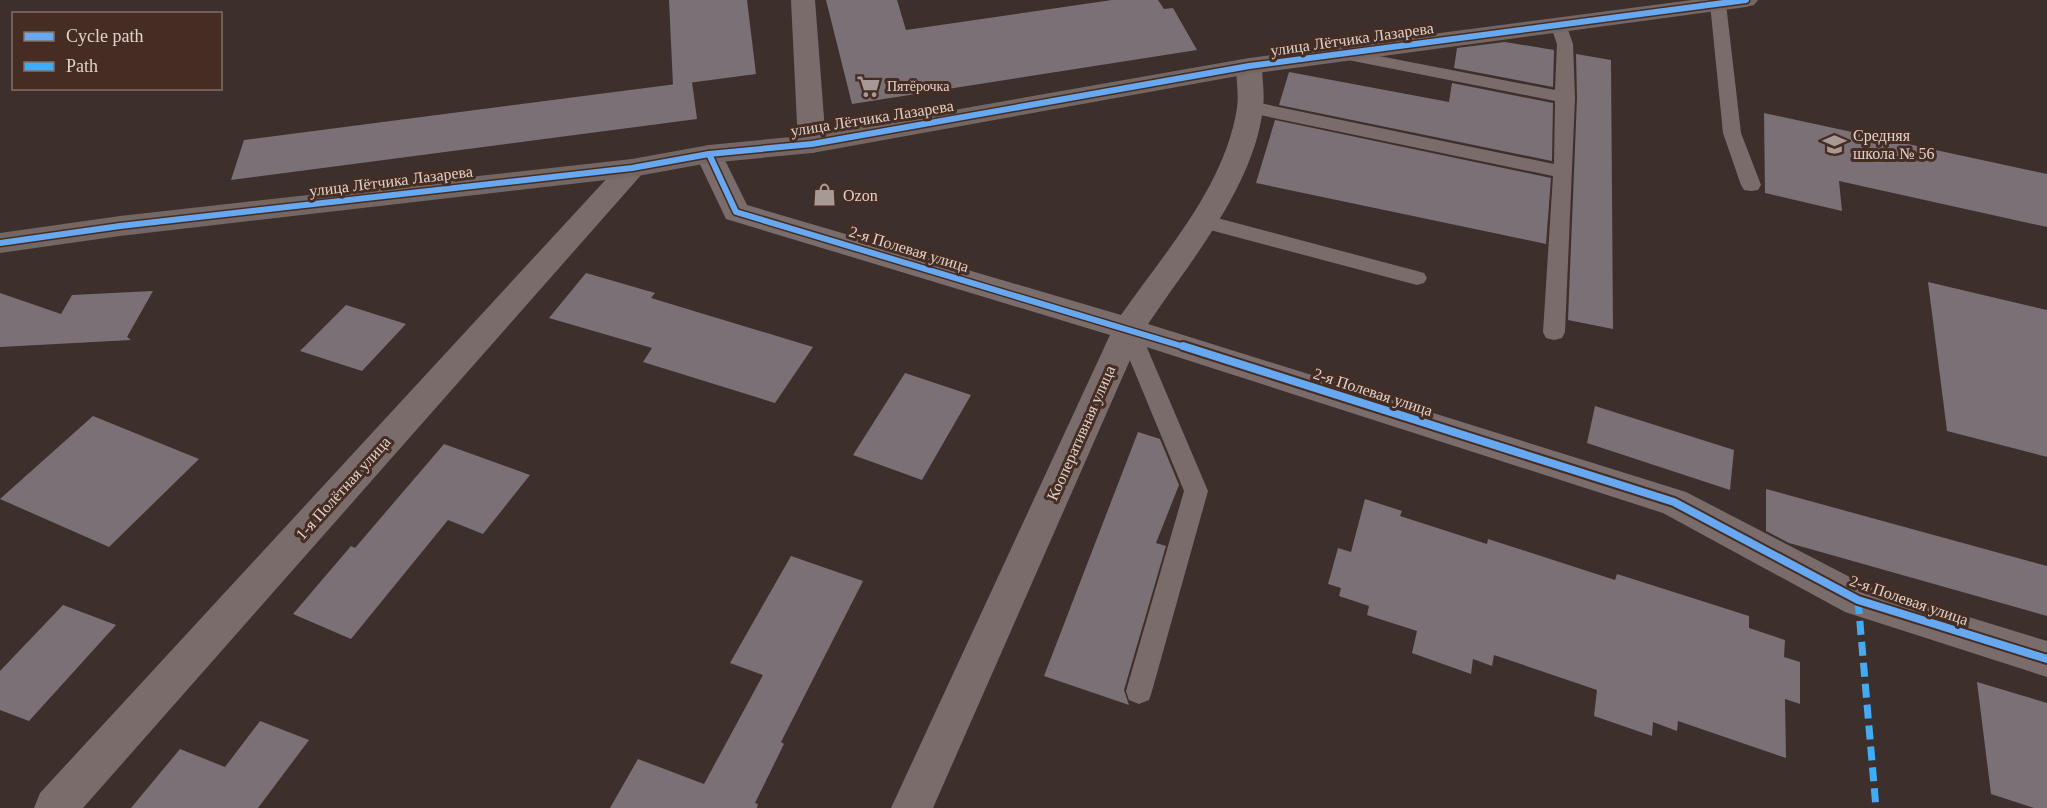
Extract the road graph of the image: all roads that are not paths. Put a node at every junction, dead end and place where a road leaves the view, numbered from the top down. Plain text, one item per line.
1 (803, 0) edge
2 (1746, 0) edge
3 (1718, 4) junction
4 (1558, 24) junction
5 (1343, 54) junction
6 (1249, 66) junction
7 (1566, 98) junction
8 (1250, 107) junction
9 (812, 144) junction
10 (708, 154) junction
11 (632, 168) junction
12 (1563, 172) junction
13 (1751, 185) dead end
14 (1202, 221) junction
15 (0, 243) edge
16 (1417, 278) dead end
17 (1128, 329) junction
18 (1554, 332) dead end
19 (2047, 659) edge
20 (1139, 691) dead end
21 (55, 808) edge
22 (912, 808) edge

1 - 9 street
2 - 3 street, улица Лётчика Лазарева
3 - 4 street, улица Лётчика Лазарева
3 - 13 lane
4 - 5 street, улица Лётчика Лазарева
4 - 7 lane
5 - 6 street, улица Лётчика Лазарева
5 - 7 lane
6 - 8 street, Кооперативная улица
6 - 9 street, улица Лётчика Лазарева
7 - 12 lane
8 - 12 lane
8 - 14 street, Кооперативная улица
9 - 10 street, улица Лётчика Лазарева
10 - 11 street, улица Лётчика Лазарева
10 - 17 street, 2-я Полевая улица
11 - 15 street, улица Лётчика Лазарева
11 - 21 street, 1-я Полётная улица
12 - 18 lane
14 - 16 lane
14 - 17 street, Кооперативная улица
17 - 19 street, 2-я Полевая улица
17 - 20 lane
17 - 22 street, Кооперативная улица

